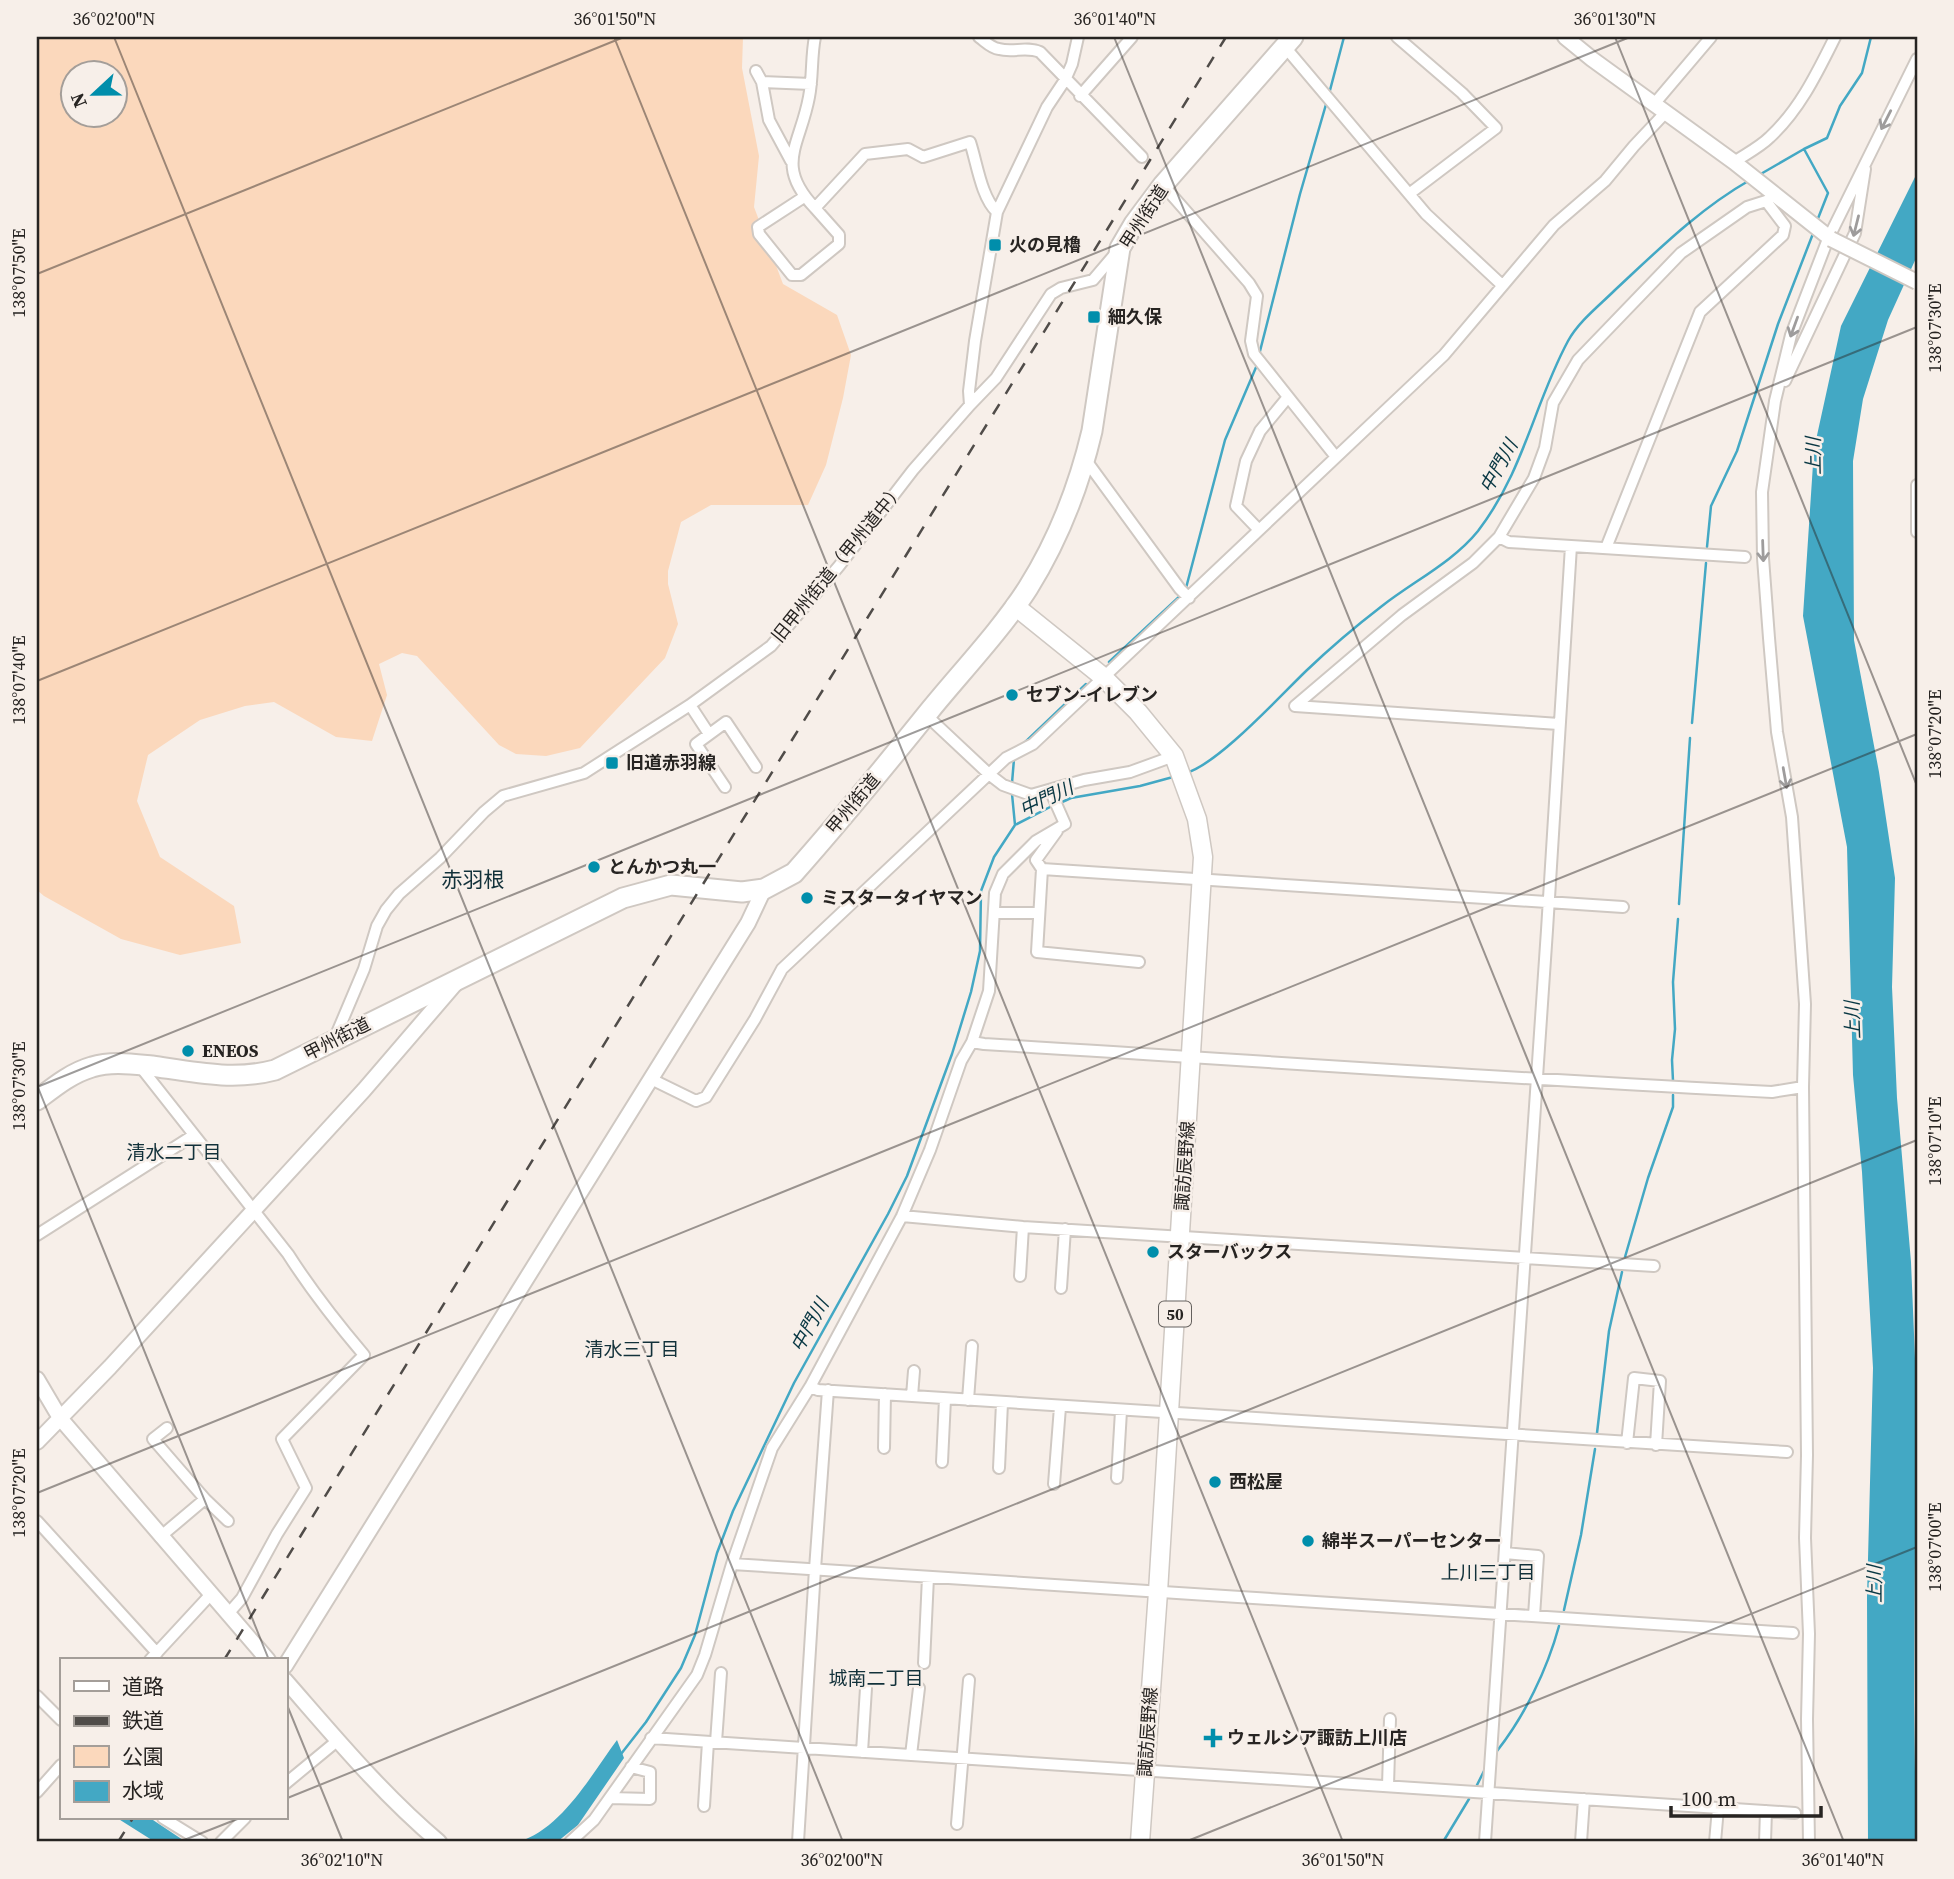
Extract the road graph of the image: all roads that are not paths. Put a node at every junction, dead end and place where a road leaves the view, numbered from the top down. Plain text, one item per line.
1 (816, 37) edge
2 (979, 37) edge
3 (1078, 37) edge
4 (1132, 37) edge
5 (1397, 37) edge
6 (1565, 37) edge
7 (1711, 37) edge
8 (1835, 37) edge
9 (1289, 42) edge
10 (1917, 59) edge
11 (756, 71) dead end
12 (1065, 80) junction
13 (762, 82) junction
14 (811, 84) junction
15 (1080, 96) junction
16 (1661, 108) junction
17 (1142, 157) dead end
18 (1866, 159) junction
19 (791, 161) junction
20 (1737, 165) junction
21 (1163, 185) junction
22 (1409, 194) junction
23 (804, 197) junction
24 (1771, 197) junction
25 (815, 208) junction
26 (997, 212) junction
27 (1822, 233) junction
28 (1120, 248) junction
29 (1917, 282) edge
30 (1502, 285) junction
31 (1288, 397) junction
32 (1775, 401) junction
33 (970, 405) junction
34 (1336, 457) junction
35 (1086, 459) junction
36 (1917, 485) edge
37 (1259, 530) junction
38 (1917, 532) edge
39 (1499, 537) junction
40 (1571, 546) junction
41 (1606, 548) junction
42 (1745, 557) dead end
43 (1185, 594) junction
44 (1015, 606) junction
45 (1102, 676) junction
46 (690, 705) junction
47 (926, 715) junction
48 (1559, 724) junction
49 (709, 734) junction
50 (1174, 758) junction
51 (756, 767) dead end
52 (990, 775) junction
53 (725, 788) dead end
54 (1051, 792) junction
55 (1060, 823) junction
56 (1042, 869) junction
57 (1203, 879) junction
58 (764, 889) junction
59 (1547, 903) junction
60 (1623, 907) dead end
61 (995, 913) junction
62 (1039, 913) junction
63 (1139, 961) dead end
64 (460, 978) junction
65 (333, 1040) junction
66 (972, 1042) junction
67 (1192, 1057) junction
68 (139, 1065) junction
69 (651, 1079) junction
70 (1535, 1080) junction
71 (1803, 1087) junction
72 (37, 1100) edge
73 (194, 1135) junction
74 (252, 1210) junction
75 (902, 1216) junction
76 (1023, 1227) junction
77 (1065, 1229) junction
78 (37, 1235) edge
79 (1180, 1236) junction
80 (1523, 1259) junction
81 (1654, 1266) dead end
82 (1020, 1276) dead end
83 (1061, 1288) dead end
84 (972, 1346) dead end
85 (914, 1371) dead end
86 (37, 1379) edge
87 (810, 1387) junction
88 (828, 1391) junction
89 (886, 1395) junction
90 (912, 1396) junction
91 (945, 1399) junction
92 (968, 1401) junction
93 (1002, 1403) junction
94 (1060, 1407) junction
95 (1121, 1411) junction
96 (1168, 1414) junction
97 (60, 1418) junction
98 (167, 1428) dead end
99 (1512, 1436) junction
100 (37, 1442) edge
101 (1628, 1443) junction
102 (1656, 1445) junction
103 (884, 1448) dead end
104 (1787, 1452) dead end
105 (942, 1462) dead end
106 (999, 1468) dead end
107 (1117, 1478) dead end
108 (1054, 1484) dead end
109 (205, 1499) junction
110 (37, 1521) edge
111 (228, 1521) dead end
112 (160, 1537) junction
113 (1505, 1553) junction
114 (732, 1564) junction
115 (815, 1569) junction
116 (928, 1577) junction
117 (1158, 1592) junction
118 (212, 1593) junction
119 (228, 1614) junction
120 (1500, 1614) junction
121 (1534, 1616) junction
122 (1793, 1633) dead end
123 (153, 1656) edge
124 (266, 1658) edge
125 (924, 1662) dead end
126 (287, 1663) edge
127 (721, 1673) dead end
128 (969, 1680) dead end
129 (287, 1682) edge
130 (866, 1688) dead end
131 (919, 1688) dead end
132 (37, 1696) edge
133 (60, 1719) edge
134 (1390, 1719) dead end
135 (651, 1738) junction
136 (337, 1741) junction
137 (712, 1742) junction
138 (803, 1749) junction
139 (862, 1752) junction
140 (911, 1755) junction
141 (962, 1759) junction
142 (60, 1766) edge
143 (631, 1767) junction
144 (1145, 1770) junction
145 (287, 1782) edge
146 (1388, 1786) junction
147 (40, 1787) edge
148 (1488, 1793) junction
149 (610, 1798) junction
150 (1584, 1799) junction
151 (704, 1806) dead end
152 (1718, 1808) junction
153 (1766, 1811) junction
154 (1795, 1813) dead end
155 (166, 1820) edge
156 (243, 1820) edge
157 (957, 1824) dead end
158 (434, 1841) edge
159 (202, 1842) edge
160 (221, 1842) edge
161 (570, 1842) edge
162 (798, 1842) edge
163 (1140, 1842) edge
164 (1485, 1842) edge
165 (1581, 1842) edge
166 (1715, 1842) edge
167 (1765, 1842) edge
168 (1809, 1842) edge

1 - 14 street
2 - 12 street
3 - 12 street
4 - 15 street
5 - 22 street
6 - 16 street
7 - 16 street
8 - 20 street
9 - 21 highway, 甲州街道
9 - 22 street
10 -> 18 street
11 - 13 street
12 - 15 street
12 - 26 street
13 - 14 street
13 - 19 street
14 - 19 street
15 - 17 street
16 - 20 street
16 - 30 street
18 - 27 street
18 -> 32 street
19 - 23 street
20 - 24 street
21 - 28 highway, 甲州街道
21 - 31 street
22 - 30 street
23 - 25 street
23 - 25 street
24 - 27 street
24 - 39 street
24 - 41 street
25 - 26 street
26 - 33 street
27 - 29 street, bridge
27 -> 32 street
28 - 33 street, 旧甲州街道（甲州道中）
28 - 35 highway, 甲州街道
30 - 34 street
31 - 34 street
31 - 37 street
32 -> 71 street
33 - 46 street, 旧甲州街道（甲州道中）
34 - 37 street
35 - 43 street
35 - 44 highway, 甲州街道
36 - 38 street
37 - 43 street
39 - 40 street
39 - 48 street
40 - 41 street
40 - 48 street
41 - 42 street
43 - 45 street
44 - 45 main road, 諏訪辰野線 / 50
44 - 47 highway, 甲州街道
45 - 50 main road, 諏訪辰野線 / 50
45 - 52 street
46 - 49 street
46 - 65 street, 旧甲州街道（甲州道中）
47 - 52 street
47 - 58 highway, 甲州街道
48 - 59 street
49 - 51 street
49 - 53 street
50 - 54 street
50 - 57 main road, 諏訪辰野線 / 50
52 - 54 street
52 - 69 street
54 - 55 street
55 - 56 street
55 - 61 street
56 - 57 street
56 - 62 street
57 - 59 street
57 - 67 main road, 諏訪辰野線 / 50
58 - 64 highway, 甲州街道
58 - 69 street
59 - 60 street
59 - 70 street
61 - 62 street
61 - 66 street
62 - 63 street
64 - 65 highway, 甲州街道
64 - 74 street
65 - 68 highway, 甲州街道
66 - 67 street
66 - 75 street
67 - 70 street
67 - 79 main road, 諏訪辰野線 / 50
68 - 72 highway, 甲州街道
68 - 73 street
69 - 126 street
70 - 71 street
70 - 80 street
71 - 168 street
73 - 74 street
73 - 78 street
74 - 97 street
74 - 119 street
75 - 76 street
75 - 87 street
76 - 77 street
76 - 82 street
77 - 79 street
77 - 83 street
79 - 80 street
79 - 96 main road, 諏訪辰野線 / 50
80 - 81 street
80 - 99 street
84 - 92 street
85 - 90 street
86 - 97 street
87 - 88 street
87 - 114 street
88 - 89 street
88 - 115 street
89 - 90 street
89 - 103 street
90 - 91 street
91 - 92 street
91 - 105 street
92 - 93 street
93 - 94 street
93 - 106 street
94 - 95 street
94 - 108 street
95 - 96 street
95 - 107 street
96 - 99 street
96 - 117 main road, 諏訪辰野線 / 50
97 - 100 street
97 - 112 street
98 - 109 street
99 - 101 street
99 - 113 street
101 - 102 street
101 - 102 street
102 - 104 street
109 - 111 street
109 - 112 street
110 - 123 street
112 - 118 street
113 - 120 street
113 - 121 street
114 - 115 street
114 - 135 street
115 - 116 street
115 - 138 street
116 - 117 street
116 - 125 street
117 - 120 street
117 - 144 main road, 諏訪辰野線 / 50
118 - 119 street
118 - 123 street
119 - 124 street
120 - 121 street
120 - 148 street
121 - 122 street
127 - 137 street
128 - 141 street
129 - 136 street
130 - 139 street
131 - 140 street
132 - 133 street
134 - 146 street
135 - 137 street
135 - 143 street
136 - 145 street
136 - 158 street
137 - 138 street
137 - 151 street
138 - 139 street
138 - 162 street
139 - 140 street
140 - 141 street
141 - 144 street
141 - 157 street
142 - 147 street
143 - 149 street
143 - 149 street
144 - 146 street
144 - 163 main road, 諏訪辰野線 / 50
146 - 148 street
148 - 150 street
148 - 164 street
149 - 161 street
150 - 152 street
150 - 165 street
152 - 153 street
152 - 166 street
153 - 154 street
153 - 167 street
155 - 159 street
156 - 160 street

